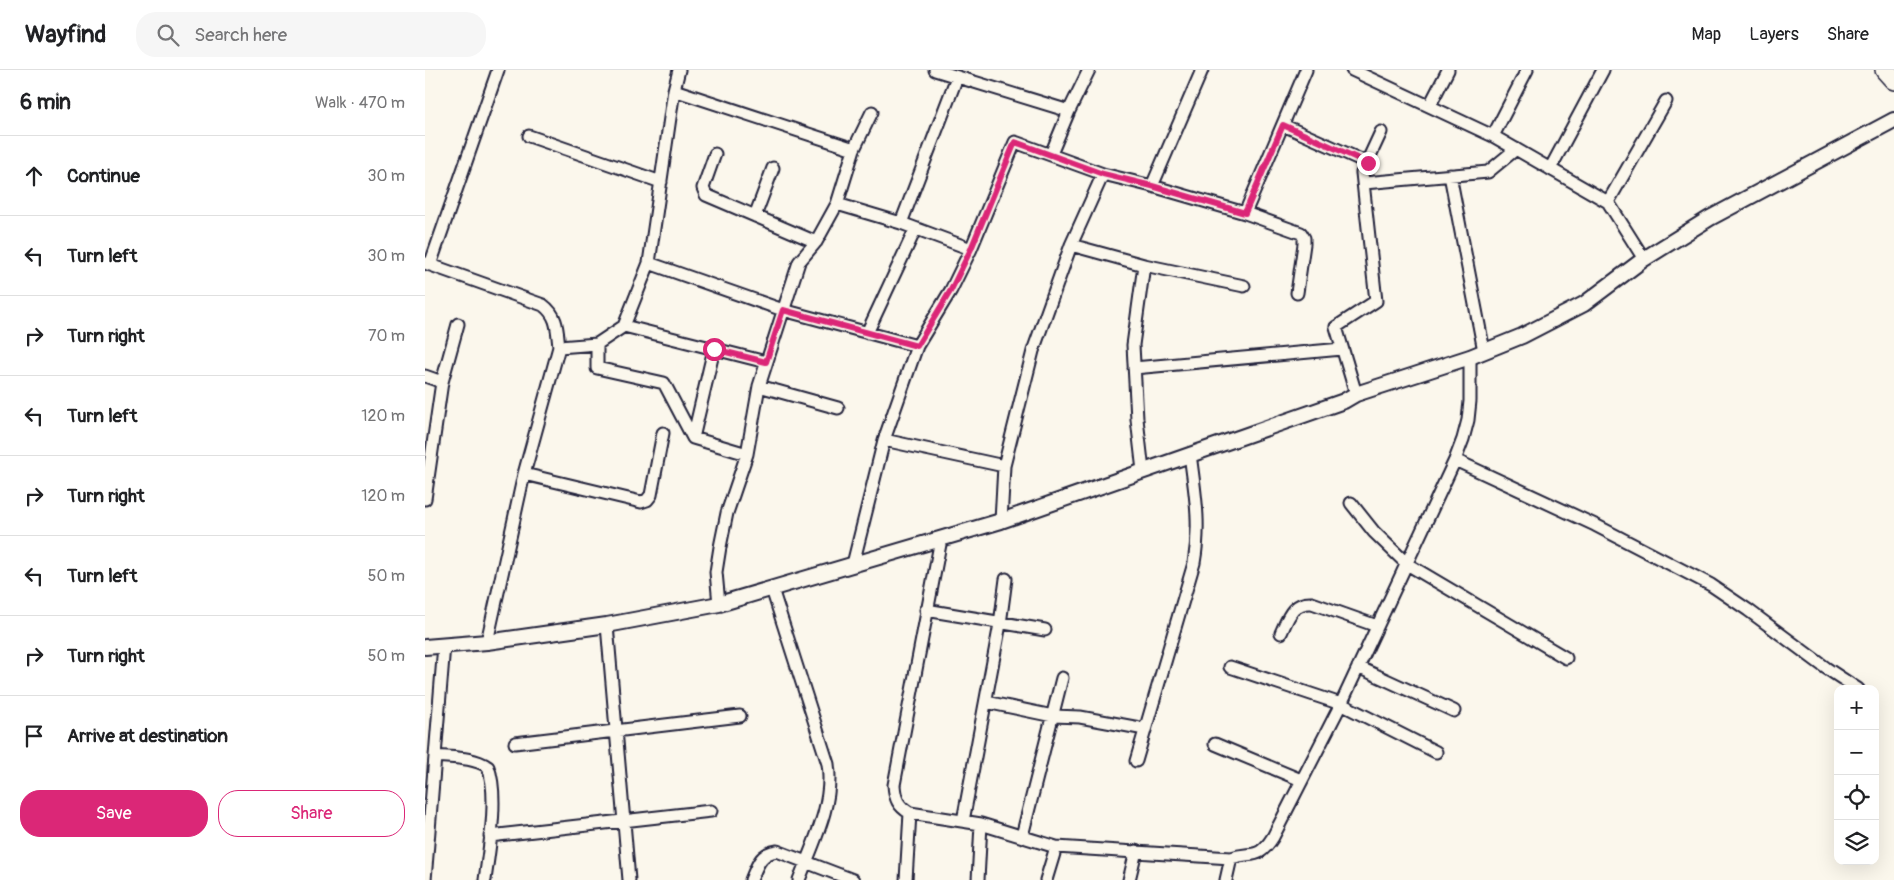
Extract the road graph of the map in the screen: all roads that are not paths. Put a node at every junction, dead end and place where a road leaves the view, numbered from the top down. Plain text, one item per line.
1 (498, 70) edge
2 (679, 70) edge
3 (935, 70) edge
4 (1089, 70) edge
5 (1307, 70) edge
6 (1352, 70) edge
7 (1383, 70) edge
8 (1448, 70) edge
9 (1527, 70) edge
10 (1603, 70) edge
11 (1885, 70) edge
12 (1197, 71) edge
13 (957, 77) junction
14 (1894, 80) edge
15 (1378, 82) junction
16 (674, 90) junction
17 (1666, 101) dead end
18 (1430, 105) junction
19 (1069, 111) junction
20 (872, 112) dead end
21 (1894, 120) edge
22 (1283, 125) junction
23 (1381, 132) dead end
24 (529, 136) dead end
25 (1493, 136) junction
26 (854, 149) junction
27 (1517, 149) junction
28 (715, 154) dead end
29 (1051, 154) junction
30 (1368, 163) junction
31 (773, 168) dead end
32 (1550, 169) junction
33 (1103, 174) junction
34 (1450, 175) junction
35 (661, 182) junction
36 (1365, 184) junction
37 (1152, 186) junction
38 (1608, 202) junction
39 (837, 204) junction
40 (1245, 213) junction
41 (755, 216) junction
42 (901, 224) junction
43 (915, 230) junction
44 (817, 242) junction
45 (1071, 245) junction
46 (971, 249) junction
47 (1644, 259) junction
48 (649, 263) junction
49 (428, 264) edge
50 (1143, 265) junction
51 (1244, 286) dead end
52 (1297, 292) dead end
53 (783, 310) junction
54 (458, 324) dead end
55 (624, 326) junction
56 (867, 333) junction
57 (597, 344) junction
58 (917, 346) junction
59 (559, 347) junction
60 (714, 349) junction
61 (1342, 349) junction
62 (1484, 351) junction
63 (1470, 357) junction
64 (766, 362) junction
65 (1134, 368) junction
66 (425, 376) edge
67 (442, 382) junction
68 (759, 386) junction
69 (1356, 394) junction
70 (838, 408) dead end
71 (663, 433) dead end
72 (693, 438) junction
73 (884, 440) junction
74 (747, 454) junction
75 (1190, 454) junction
76 (1455, 460) junction
77 (1004, 466) junction
78 (1143, 471) junction
79 (524, 474) junction
80 (425, 499) edge
81 (1351, 503) dead end
82 (1001, 521) junction
83 (941, 539) junction
84 (853, 564) junction
85 (1407, 564) junction
86 (1006, 579) dead end
87 (773, 589) junction
88 (719, 604) junction
89 (926, 610) junction
90 (1000, 624) junction
91 (607, 625) junction
92 (1377, 626) junction
93 (1045, 630) dead end
94 (1281, 633) dead end
95 (487, 642) junction
96 (444, 645) junction
97 (425, 647) edge
98 (1566, 658) dead end
99 (1359, 666) junction
100 (1231, 667) dead end
101 (1062, 678) dead end
102 (1852, 685) edge
103 (986, 702) junction
104 (1341, 704) junction
105 (1454, 711) dead end
106 (740, 716) dead end
107 (1053, 716) junction
108 (1145, 729) junction
109 (616, 732) junction
110 (515, 743) dead end
111 (1215, 744) dead end
112 (1437, 752) dead end
113 (435, 756) junction
114 (1136, 761) dead end
115 (1301, 780) junction
116 (711, 811) dead end
117 (910, 813) junction
118 (625, 821) junction
119 (963, 821) junction
120 (981, 824) junction
121 (490, 836) junction
122 (1021, 836) junction
123 (1056, 847) junction
124 (1136, 852) junction
125 (1231, 858) junction
126 (805, 863) junction
127 (425, 880) edge
128 (485, 880) edge
129 (629, 880) edge
130 (751, 880) edge
131 (799, 880) edge
132 (853, 880) edge
133 (906, 880) edge
134 (978, 880) edge
135 (1046, 880) edge
136 (1129, 880) edge
137 (1225, 880) edge

1 - 49 street
2 - 16 street
3 - 13 street
4 - 19 street
5 - 22 street
6 - 15 street
7 - 15 street
8 - 18 street
9 - 25 street
10 - 32 street
11 - 14 main road
12 - 37 street
13 - 19 street
13 - 42 street
15 - 18 street
16 - 26 street
16 - 35 street
17 - 38 street
18 - 25 street
19 - 29 street
20 - 26 street
21 - 47 street
22 - 30 street
22 - 40 street
23 - 30 street
24 - 35 street
25 - 27 street
26 - 39 street
27 - 32 street
27 - 34 street
28 - 41 street
29 - 33 street
29 - 46 street
30 - 36 street
31 - 41 street
32 - 38 street
33 - 37 street
33 - 45 street
34 - 36 street
34 - 62 street
35 - 48 street
36 - 61 street
37 - 40 street
38 - 47 street
39 - 42 street
39 - 44 street
40 - 52 street
41 - 44 street
42 - 43 street
43 - 46 street
43 - 56 street
44 - 53 street
45 - 50 street
45 - 77 street
46 - 58 street
47 - 62 street
48 - 53 street
48 - 55 street
49 - 59 street
50 - 51 street
50 - 65 street
53 - 56 street
53 - 64 street
54 - 67 street
55 - 57 street
55 - 60 street
56 - 58 street
57 - 59 street
57 - 72 street
58 - 73 street
59 - 79 street
60 - 64 street
60 - 72 street
61 - 65 street
61 - 69 street
62 - 63 street
63 - 69 street
63 - 76 street
64 - 68 street
65 - 78 street
66 - 67 street
67 - 80 street
68 - 70 street
68 - 74 street
69 - 75 street
71 - 79 street
72 - 74 street
73 - 77 street
73 - 84 street
74 - 88 street
75 - 78 street
75 - 108 street
76 - 85 street
76 - 102 street
77 - 82 street
78 - 82 street
79 - 95 street
81 - 85 street
82 - 83 street
83 - 84 street
83 - 89 street
84 - 87 street
85 - 92 street
85 - 98 street
86 - 90 street
87 - 88 street
87 - 126 street
88 - 91 street
89 - 90 street
89 - 117 street
90 - 93 street
90 - 103 street
91 - 95 street
91 - 109 street
92 - 94 street
92 - 99 street
95 - 96 street
96 - 97 street
96 - 113 street
99 - 104 street
99 - 105 street
100 - 104 street
101 - 107 street
103 - 107 street
103 - 119 street
104 - 112 street
104 - 115 street
106 - 109 street
107 - 108 street
107 - 122 street
108 - 114 street
109 - 110 street
109 - 118 street
111 - 115 street
113 - 121 street
113 - 127 street
115 - 125 street
116 - 118 street
117 - 119 street
117 - 133 street
118 - 121 street
118 - 129 street
119 - 120 street
120 - 122 street
120 - 134 street
121 - 128 street
122 - 123 street
123 - 124 street
123 - 135 street
124 - 125 street
124 - 136 street
125 - 137 street
126 - 130 street
126 - 131 street
126 - 132 street

